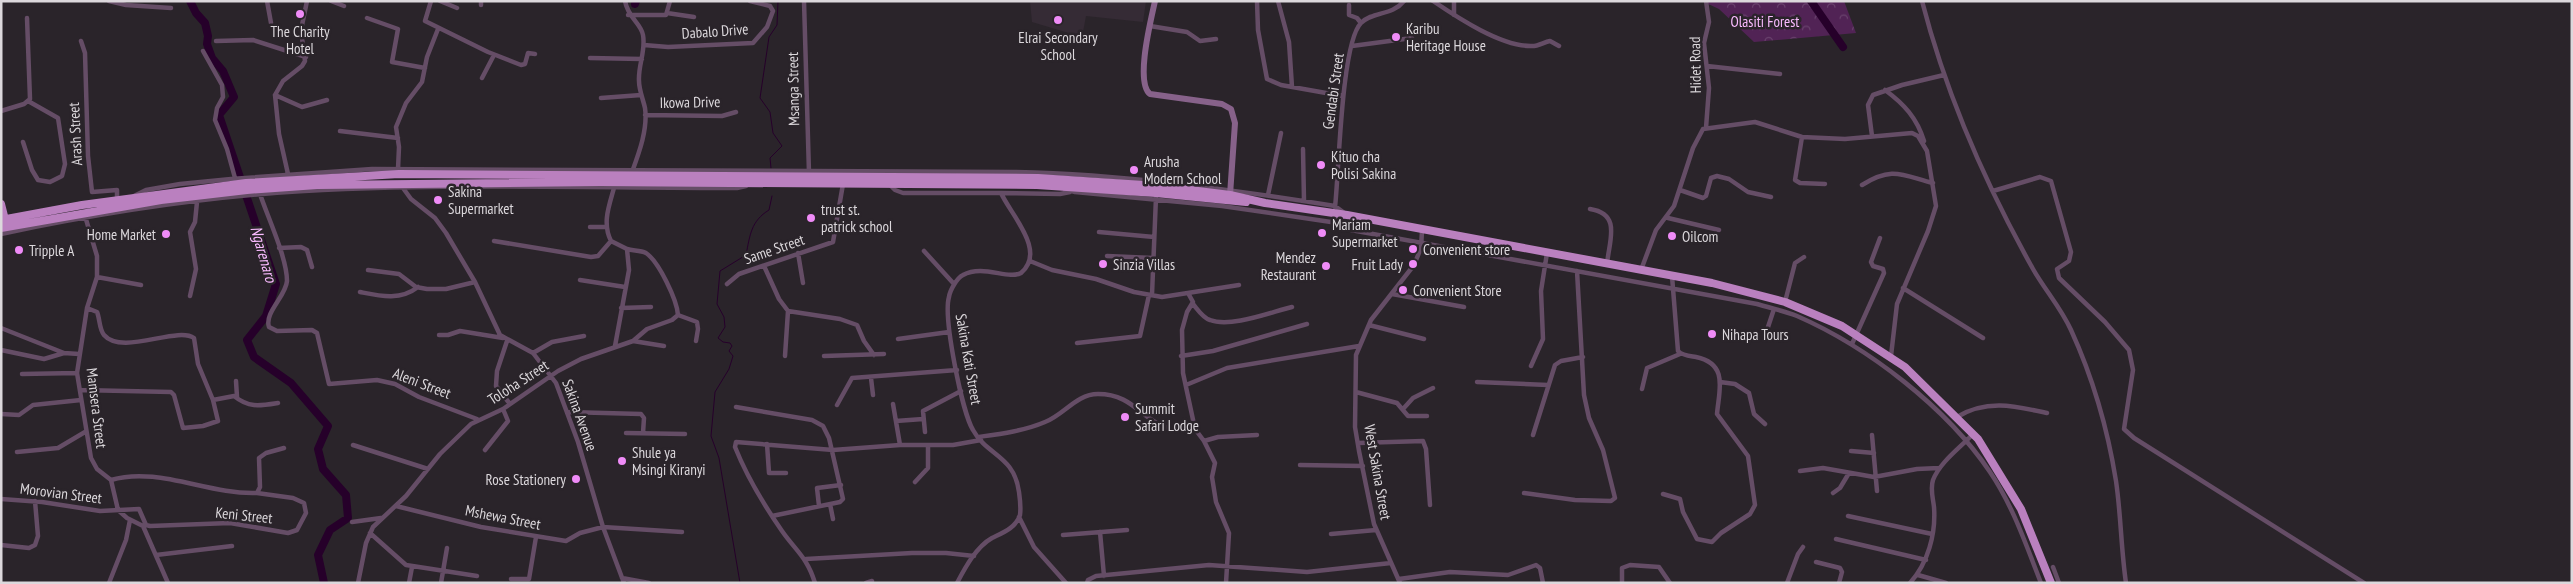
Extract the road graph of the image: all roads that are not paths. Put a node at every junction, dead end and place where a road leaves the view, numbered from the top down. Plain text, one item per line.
1 (109, 1) edge
2 (267, 1) edge
3 (306, 1) edge
4 (331, 1) edge
5 (431, 1) edge
6 (440, 1) edge
7 (625, 1) edge
8 (670, 1) edge
9 (750, 1) edge
10 (804, 1) edge
11 (1155, 1) edge
12 (1257, 1) edge
13 (1278, 1) edge
14 (1404, 1) edge
15 (1433, 1) edge
16 (1454, 1) edge
17 (1706, 1) edge
18 (1922, 1) edge
19 (1349, 5) dead end
20 (344, 6) dead end
21 (171, 8) dead end
22 (457, 8) dead end
23 (667, 13) junction
24 (628, 15) junction
25 (1454, 15) junction
26 (694, 17) dead end
27 (27, 18) dead end
28 (366, 18) dead end
29 (271, 23) dead end
30 (1361, 23) junction
31 (1150, 26) junction
32 (438, 29) junction
33 (1412, 38) dead end
34 (1216, 39) dead end
35 (81, 41) dead end
36 (216, 41) dead end
37 (644, 46) junction
38 (1352, 46) junction
39 (1559, 46) dead end
40 (203, 51) dead end
41 (535, 54) dead end
42 (494, 55) junction
43 (306, 57) junction
44 (590, 58) dead end
45 (642, 59) junction
46 (1707, 66) junction
47 (424, 68) junction
48 (1780, 74) dead end
49 (1944, 75) junction
50 (482, 78) dead end
51 (1292, 87) junction
52 (1885, 90) junction
53 (275, 95) junction
54 (642, 95) junction
55 (1344, 96) junction
56 (601, 98) dead end
57 (327, 100) dead end
58 (28, 101) junction
59 (1, 111) edge
60 (736, 112) dead end
61 (645, 115) junction
62 (1706, 128) junction
63 (340, 131) dead end
64 (1281, 133) dead end
65 (1872, 136) junction
66 (398, 138) junction
67 (1802, 138) junction
68 (22, 142) dead end
69 (1924, 143) junction
70 (1303, 150) dead end
71 (398, 168) junction
72 (631, 173) junction
73 (809, 173) junction
74 (288, 174) junction
75 (659, 179) junction
76 (696, 179) junction
77 (1933, 183) junction
78 (756, 184) junction
79 (843, 184) junction
80 (889, 184) junction
81 (1825, 184) dead end
82 (1862, 185) dead end
83 (235, 186) junction
84 (246, 186) junction
85 (1062, 187) junction
86 (403, 188) junction
87 (614, 188) junction
88 (1230, 189) junction
89 (1680, 190) junction
90 (1993, 191) junction
91 (1072, 192) junction
92 (1001, 193) junction
93 (260, 194) junction
94 (1156, 196) junction
95 (1771, 197) dead end
96 (1267, 199) junction
97 (118, 200) junction
98 (1241, 200) junction
99 (1304, 201) junction
100 (197, 202) junction
101 (1, 205) edge
102 (1590, 209) dead end
103 (1334, 213) junction
104 (85, 214) junction
105 (19, 216) junction
106 (1668, 218) junction
107 (3, 224) edge
108 (590, 227) dead end
109 (607, 227) junction
110 (1422, 230) junction
111 (1719, 230) dead end
112 (1099, 232) dead end
113 (1, 234) edge
114 (1154, 237) junction
115 (1880, 238) dead end
116 (494, 241) dead end
117 (611, 241) junction
118 (1421, 241) junction
119 (279, 248) junction
120 (627, 249) junction
121 (924, 251) dead end
122 (798, 253) junction
123 (1547, 253) junction
124 (1107, 256) dead end
125 (1804, 257) dead end
126 (1154, 258) junction
127 (1030, 262) junction
128 (1607, 264) junction
129 (764, 266) junction
130 (1545, 266) junction
131 (312, 267) dead end
132 (368, 270) dead end
133 (1642, 270) junction
134 (1577, 271) junction
135 (1672, 276) junction
136 (98, 277) junction
137 (580, 280) dead end
138 (475, 282) junction
139 (803, 283) dead end
140 (727, 284) dead end
141 (954, 284) junction
142 (1239, 284) dead end
143 (141, 285) dead end
144 (418, 287) junction
145 (625, 287) junction
146 (1903, 288) junction
147 (1673, 290) junction
148 (360, 292) dead end
149 (1188, 293) junction
150 (1392, 294) junction
151 (1150, 295) junction
152 (190, 296) dead end
153 (1785, 302) junction
154 (1193, 304) junction
155 (1292, 306) dead end
156 (651, 307) dead end
157 (1464, 307) dead end
158 (87, 308) junction
159 (621, 308) junction
160 (1774, 309) junction
161 (788, 311) junction
162 (678, 315) junction
163 (1307, 324) dead end
164 (1369, 325) junction
165 (1, 328) edge
166 (949, 332) junction
167 (1766, 333) dead end
168 (1858, 334) junction
169 (439, 335) dead end
170 (584, 336) dead end
171 (1983, 338) dead end
172 (505, 339) junction
173 (898, 339) dead end
174 (1424, 339) dead end
175 (633, 341) junction
176 (696, 341) dead end
177 (1077, 343) dead end
178 (1852, 344) junction
179 (615, 346) junction
180 (664, 346) dead end
181 (1359, 346) junction
182 (1, 350) edge
183 (64, 353) junction
184 (533, 353) junction
185 (79, 354) junction
186 (884, 354) dead end
187 (1680, 354) junction
188 (874, 355) junction
189 (785, 356) dead end
190 (824, 356) dead end
191 (1181, 356) junction
192 (1892, 356) junction
193 (1582, 357) junction
194 (1531, 366) dead end
195 (957, 370) junction
196 (22, 374) dead end
197 (77, 374) junction
198 (551, 375) junction
199 (871, 378) junction
200 (236, 381) dead end
201 (1477, 382) dead end
202 (1720, 382) junction
203 (1186, 385) junction
204 (1548, 385) junction
205 (1433, 388) dead end
206 (1642, 389) dead end
207 (80, 390) junction
208 (961, 391) junction
209 (1356, 392) junction
210 (873, 395) dead end
211 (237, 397) junction
212 (81, 400) junction
213 (213, 400) junction
214 (278, 403) dead end
215 (510, 404) junction
216 (893, 404) dead end
217 (838, 405) dead end
218 (736, 407) dead end
219 (503, 409) junction
220 (1403, 409) junction
221 (567, 412) junction
222 (2047, 413) dead end
223 (1, 414) edge
224 (1427, 416) dead end
225 (1957, 416) junction
226 (477, 419) junction
227 (923, 420) junction
228 (896, 421) junction
229 (1765, 424) dead end
230 (1194, 429) junction
231 (85, 432) junction
232 (626, 432) dead end
233 (925, 432) dead end
234 (643, 433) junction
235 (685, 434) dead end
236 (1872, 434) dead end
237 (1973, 434) junction
238 (1257, 435) dead end
239 (1534, 435) dead end
240 (979, 439) junction
241 (1204, 441) junction
242 (1965, 442) junction
243 (1358, 443) junction
244 (767, 444) junction
245 (354, 445) dead end
246 (900, 445) junction
247 (928, 445) junction
248 (284, 448) dead end
249 (485, 450) dead end
250 (833, 450) junction
251 (1851, 451) dead end
252 (17, 452) dead end
253 (1874, 453) junction
254 (1300, 465) dead end
255 (1363, 466) junction
256 (1939, 468) junction
257 (428, 469) junction
258 (1800, 471) dead end
259 (786, 473) dead end
260 (1849, 474) junction
261 (1875, 477) junction
262 (111, 480) junction
263 (915, 482) dead end
264 (841, 485) junction
265 (1878, 491) dead end
266 (257, 493) junction
267 (1524, 493) dead end
268 (1663, 494) dead end
269 (1833, 494) dead end
270 (1, 499) edge
271 (36, 501) junction
272 (830, 504) junction
273 (1430, 504) dead end
274 (396, 506) junction
275 (819, 506) junction
276 (118, 510) junction
277 (772, 516) junction
278 (1848, 516) dead end
279 (1019, 517) junction
280 (381, 518) junction
281 (130, 520) junction
282 (833, 520) dead end
283 (352, 522) dead end
284 (603, 527) junction
285 (1127, 530) dead end
286 (1376, 530) junction
287 (682, 532) dead end
288 (1100, 532) junction
289 (370, 533) junction
290 (1063, 534) dead end
291 (1331, 534) dead end
292 (1932, 534) junction
293 (536, 537) junction
294 (1836, 538) dead end
295 (1, 545) edge
296 (232, 546) dead end
297 (1803, 547) dead end
298 (447, 548) dead end
299 (156, 555) junction
300 (974, 556) junction
301 (806, 559) junction
302 (1926, 560) junction
303 (1816, 562) dead end
304 (1391, 563) junction
305 (1228, 566) junction
306 (412, 567) junction
307 (2053, 568) dead end
308 (443, 570) junction
309 (1918, 574) junction
310 (477, 576) dead end
311 (1104, 576) junction
312 (511, 579) dead end
313 (623, 580) edge
314 (872, 581) dead end
315 (1399, 581) edge
316 (109, 583) edge
317 (168, 583) edge
318 (358, 583) edge
319 (409, 583) edge
320 (441, 583) edge
321 (649, 583) edge
322 (814, 583) edge
323 (866, 583) edge
324 (957, 583) edge
325 (1066, 583) edge
326 (1087, 583) edge
327 (1226, 583) edge
328 (1543, 583) edge
329 (1622, 583) edge
330 (1670, 583) edge
331 (1787, 583) edge
332 (1839, 583) edge
333 (1910, 583) edge
334 (1946, 583) edge
335 (2041, 583) edge
336 (2051, 583) edge
337 (2059, 583) edge
338 (2126, 583) edge
339 (2364, 583) edge

1 - 21 street
2 - 29 street
3 - 43 street
4 - 20 street
5 - 32 street
6 - 22 street
7 - 24 street
8 - 23 street
9 - 37 street, Dabalo Drive
10 - 73 street, Msanga Street
11 - 31 street
12 - 51 street
13 - 51 street
14 - 30 street
15 - 25 street
16 - 25 street
17 - 46 street, Hidet Road
18 - 49 street
19 - 30 street
23 - 24 street
23 - 26 street
24 - 37 street
25 - 39 street
27 - 58 street
28 - 47 street
30 - 38 street, Gendabi Street
31 - 34 street
31 - 88 street
32 - 42 street
32 - 47 street
33 - 38 street
35 - 97 street, Arash Street
36 - 43 street
37 - 45 street
38 - 55 street, Gendabi Street
40 - 83 street
41 - 42 street
42 - 50 street
43 - 53 street
44 - 45 street
45 - 54 street
46 - 48 street
46 - 62 street, Hidet Road
47 - 66 street
49 - 52 street
49 - 90 street
51 - 55 street
52 - 65 street
52 - 69 street
53 - 57 street
53 - 74 street
54 - 56 street
54 - 61 street
55 - 103 street, Gendabi Street
58 - 59 street
58 - 68 street
60 - 61 street, Ikowa Drive
61 - 72 street
62 - 67 street
62 - 89 street
63 - 66 street
64 - 96 street
65 - 67 street
65 - 69 street
66 - 71 street
67 - 81 street
69 - 77 street
70 - 99 street
71 - 72 street
71 - 74 street
72 - 73 street
72 - 75 highway
72 - 84 highway
73 - 76 highway
73 - 88 highway
74 - 83 street
75 - 76 highway
75 - 84 highway
76 - 78 highway
77 - 82 street
77 - 146 street
78 - 79 highway
78 - 87 street
79 - 80 highway
79 - 122 street, Same Street
80 - 85 highway
80 - 92 street
83 - 84 highway
83 - 93 street
83 - 97 highway
83 - 100 street
83 - 104 highway
85 - 91 street
85 - 94 highway
86 - 87 street
86 - 93 street
86 - 138 street
87 - 109 street
88 - 96 street
88 - 98 highway
89 - 95 street
89 - 106 street
90 - 338 street
90 - 339 street
91 - 92 street
91 - 94 street
92 - 127 street
93 - 119 street, Aleni Street
94 - 98 highway
94 - 103 street
94 - 114 street
96 - 98 highway
96 - 99 street
96 - 103 highway
97 - 105 highway
99 - 103 street
100 - 104 street
100 - 152 street
101 - 105 highway
101 - 107 highway
102 - 128 street
103 - 110 highway
103 - 118 street
104 - 107 highway
104 - 113 street
104 - 136 street, Mamsera Street
105 - 107 highway
106 - 111 street
106 - 133 street
108 - 109 street
109 - 117 street
110 - 118 street, West Sakina Street
110 - 123 highway
112 - 114 street
114 - 126 street
115 - 168 street
116 - 117 street
117 - 120 street
118 - 130 street
118 - 150 street, West Sakina Street
119 - 131 street
119 - 226 street, Aleni Street
120 - 145 street
120 - 162 street
121 - 141 street
122 - 129 street, Same Street
122 - 139 street
123 - 128 highway
123 - 130 street
124 - 126 street
125 - 153 street
126 - 151 street
127 - 141 street
127 - 151 street
128 - 133 highway
129 - 140 street, Same Street
129 - 161 street
130 - 134 street
130 - 194 street
132 - 144 street
133 - 135 highway
134 - 147 street
134 - 193 street
135 - 147 street
135 - 153 highway
136 - 143 street
136 - 158 street, Mamsera Street
137 - 145 street
138 - 144 street
138 - 172 street
141 - 166 street, Sakina Kati Street
142 - 149 street
144 - 148 street
145 - 159 street
146 - 171 street
146 - 192 street
147 - 160 street
147 - 187 street
149 - 151 street
149 - 154 street
150 - 157 street
150 - 164 street, West Sakina Street
151 - 177 street
153 - 168 highway
154 - 155 street
154 - 191 street
156 - 159 street
158 - 185 street, Mamsera Street
158 - 213 street
159 - 179 street
160 - 167 street
160 - 178 street
161 - 188 street
161 - 189 street
162 - 175 street, Toloha Street
162 - 176 street
163 - 191 street
164 - 174 street
164 - 181 street, West Sakina Street
165 - 183 street
166 - 173 street
166 - 195 street, Sakina Kati Street
168 - 178 street
168 - 192 highway
169 - 172 street, Sakina Avenue
170 - 184 street
172 - 184 street, Sakina Avenue
172 - 215 street
175 - 179 street, Toloha Street
175 - 180 street
178 - 242 street
179 - 198 street, Toloha Street
181 - 203 street
181 - 209 street, West Sakina Street
182 - 183 street
183 - 185 street
184 - 198 street, Sakina Avenue
185 - 197 street, Mamsera Street
186 - 188 street
187 - 202 street
187 - 206 street
188 - 190 street
191 - 203 street
192 - 225 highway
193 - 204 street
193 - 267 street
195 - 199 street
195 - 208 street, Sakina Kati Street
196 - 197 street
197 - 207 street, Mamsera Street
198 - 215 street, Toloha Street
198 - 221 street, Sakina Avenue
199 - 210 street
199 - 217 street
200 - 211 street
201 - 204 street
202 - 229 street
202 - 268 street
203 - 230 street
204 - 239 street
205 - 220 street
207 - 212 street, Mamsera Street
207 - 213 street
208 - 227 street
208 - 240 street, Sakina Kati Street
209 - 220 street
209 - 243 street, West Sakina Street
211 - 213 street
211 - 214 street
212 - 223 street
212 - 231 street, Mamsera Street
215 - 219 street, Toloha Street
216 - 228 street
218 - 250 street
219 - 226 street, Toloha Street
219 - 249 street
220 - 224 street
221 - 234 street
221 - 284 street, Sakina Avenue
222 - 225 street
225 - 237 highway
226 - 257 street, Toloha Street
227 - 228 street
227 - 233 street
228 - 246 street
230 - 240 street
230 - 241 street
231 - 252 street
231 - 262 street, Mamsera Street
232 - 234 street
234 - 235 street
236 - 253 street
237 - 242 street
237 - 336 highway
238 - 241 street
240 - 247 street
240 - 279 street, Sakina Kati Street
241 - 305 street
242 - 256 street
242 - 335 street
243 - 255 street, West Sakina Street
243 - 273 street
244 - 250 street
244 - 259 street
244 - 277 street
245 - 257 street
246 - 247 street
246 - 250 street
247 - 263 street
248 - 266 street, Keni Street
250 - 264 street
251 - 253 street
253 - 261 street
254 - 255 street
255 - 286 street, West Sakina Street
256 - 261 street
256 - 292 street
257 - 274 street, Toloha Street
258 - 260 street
260 - 261 street
260 - 269 street
261 - 265 street
262 - 266 street, Keni Street
262 - 276 street
264 - 272 street
264 - 275 street
266 - 276 street, Keni Street
270 - 271 street, Morovian Street
271 - 276 street, Morovian Street
271 - 295 street
272 - 275 street
272 - 282 street
274 - 280 street, Toloha Street
274 - 293 street, Mshewa Street
275 - 277 street
276 - 281 street
277 - 301 street
278 - 292 street
279 - 300 street
279 - 325 street
280 - 283 street
280 - 289 street, Toloha Street
281 - 299 street
281 - 316 street
284 - 287 street, Mshewa Street
284 - 293 street, Mshewa Street
284 - 313 street, Sakina Avenue
285 - 288 street
286 - 291 street
286 - 304 street, West Sakina Street
288 - 290 street
288 - 311 street
289 - 306 street
289 - 318 street, Toloha Street
292 - 302 street
293 - 312 street
294 - 302 street
296 - 299 street
297 - 331 street
298 - 308 street
299 - 317 street
300 - 301 street
300 - 324 street
301 - 322 street
302 - 309 street
303 - 332 street
304 - 305 street
304 - 315 street, West Sakina Street
305 - 311 street
305 - 327 street
306 - 308 street
306 - 319 street
307 - 337 street
308 - 310 street
308 - 320 street
309 - 333 street
309 - 334 street
311 - 326 street
313 - 321 street
314 - 323 street
315 - 328 street
329 - 330 street

